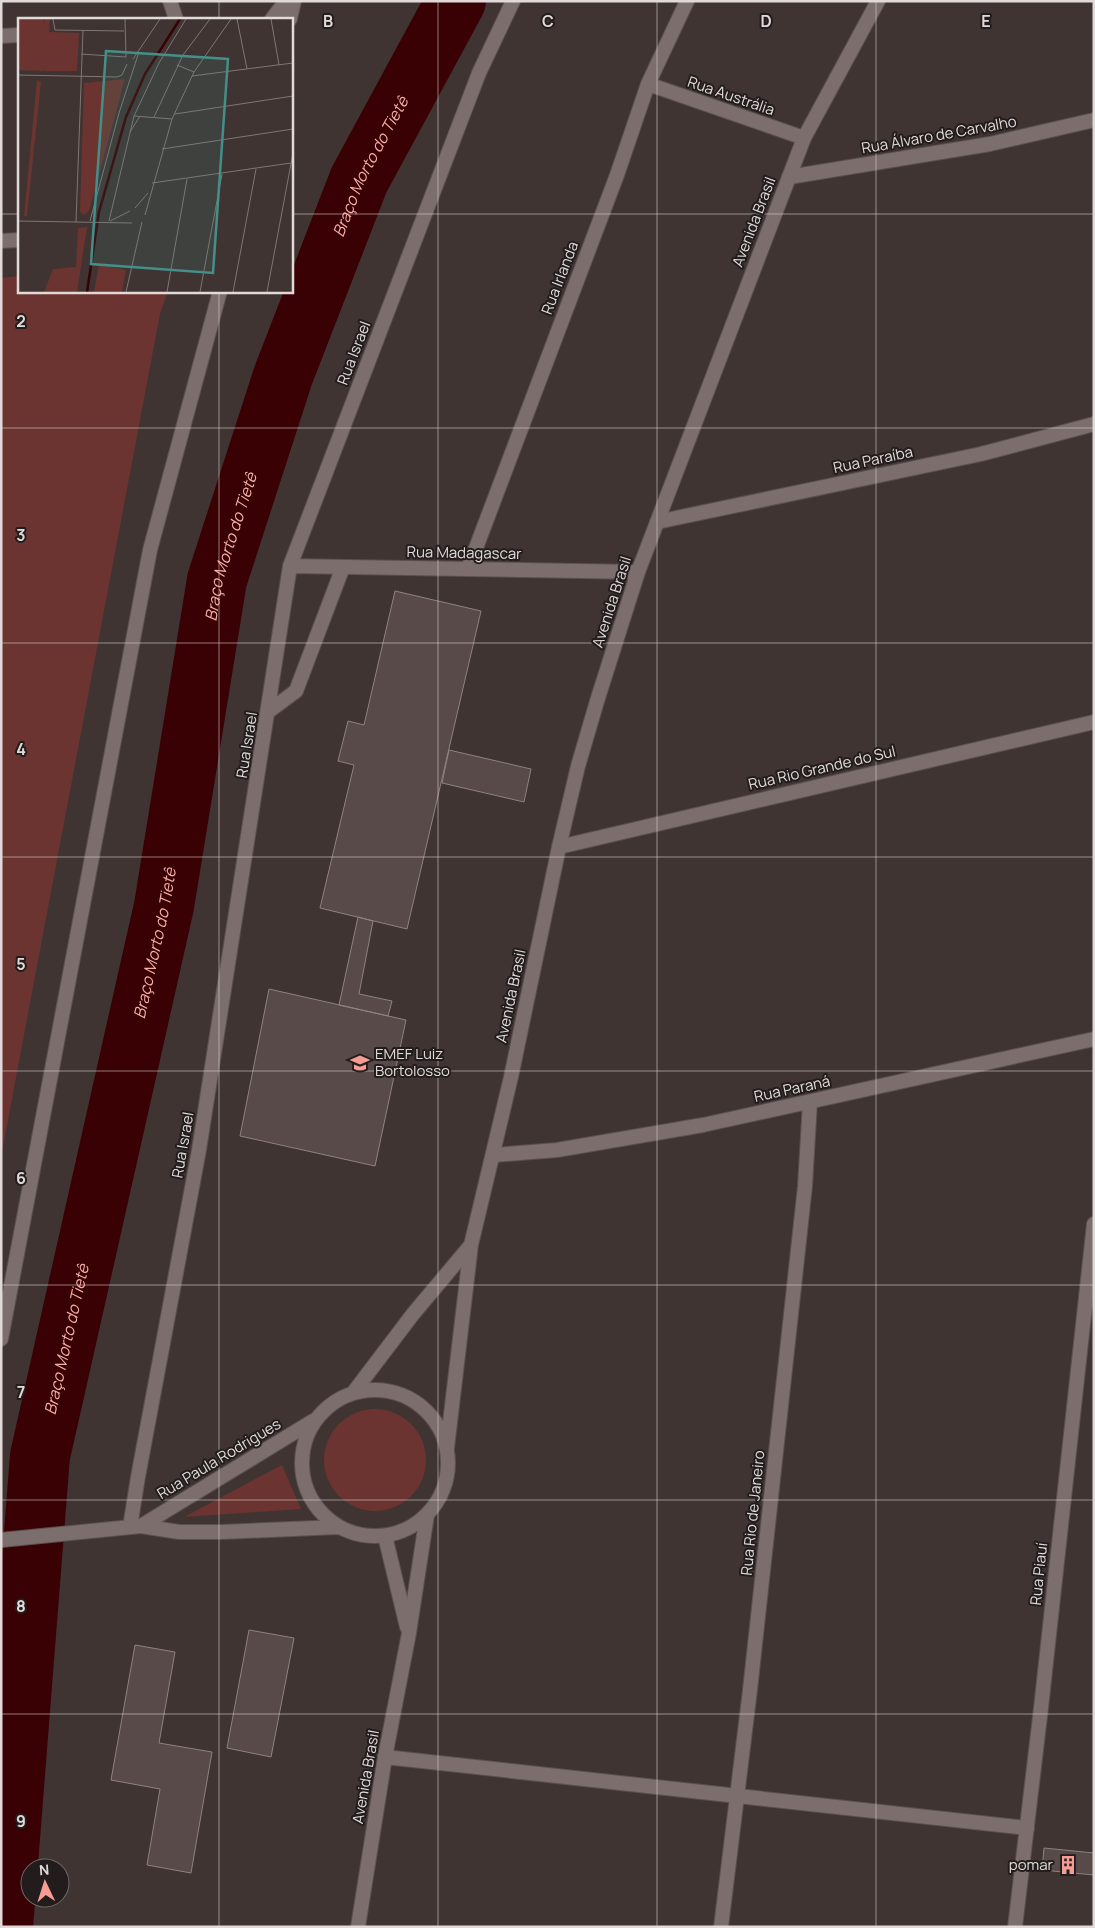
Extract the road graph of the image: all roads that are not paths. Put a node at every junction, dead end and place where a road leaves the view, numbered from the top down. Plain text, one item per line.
1 (170, 1) edge
2 (286, 1) edge
3 (294, 1) edge
4 (512, 1) edge
5 (687, 1) edge
6 (878, 1) edge
7 (176, 18) edge
8 (273, 18) edge
9 (290, 18) edge
10 (18, 35) edge
11 (1, 36) edge
12 (648, 84) junction
13 (1094, 120) edge
14 (804, 138) junction
15 (789, 176) junction
16 (18, 240) edge
17 (1, 241) edge
18 (220, 292) edge
19 (1094, 424) edge
20 (657, 522) junction
21 (290, 566) junction
22 (343, 567) junction
23 (468, 569) junction
24 (638, 572) junction
25 (269, 711) junction
26 (1094, 722) edge
27 (559, 847) junction
28 (1094, 1039) edge
29 (810, 1102) junction
30 (494, 1155) junction
31 (1094, 1224) edge
32 (471, 1245) junction
33 (1, 1339) edge
34 (353, 1393) junction
35 (314, 1421) junction
36 (447, 1448) junction
37 (427, 1515) junction
38 (135, 1527) junction
39 (338, 1527) junction
40 (385, 1536) junction
41 (1, 1540) edge
42 (409, 1632) junction
43 (385, 1757) junction
44 (737, 1797) junction
45 (1027, 1828) junction
46 (358, 1927) edge
47 (721, 1927) edge
48 (1015, 1927) edge

1 - 7 street
2 - 8 street
3 - 9 street
4 - 21 street, Rua Israel
5 - 12 street, Rua Irlanda
6 - 14 street, Avenida Brasil
10 - 11 street
12 - 14 street, Rua Austrália
12 - 23 street, Rua Irlanda
13 - 15 street, Rua Álvaro de Carvalho
14 - 15 street, Avenida Brasil
15 - 20 street, Avenida Brasil
16 - 17 street
18 - 33 street
19 - 20 street, Rua Paraíba
20 - 24 street, Avenida Brasil
21 - 22 street, Rua Madagascar
21 - 25 street, Rua Israel
22 - 23 street, Rua Madagascar
22 - 25 street
23 - 24 street, Rua Madagascar
24 - 27 street, Avenida Brasil
25 - 38 street, Rua Israel
26 - 27 street, Rua Rio Grande do Sul
27 - 30 street, Avenida Brasil
28 - 29 street, Rua Paraná
29 - 30 street, Rua Paraná
29 - 44 street, Rua Rio de Janeiro
30 - 32 street, Avenida Brasil
31 - 45 street, Rua Piauí
32 - 34 street, Avenida Brasil
32 - 36 street, Avenida Brasil
34 - 35 street
34 - 36 street
35 - 38 street, Rua Paula Rodrigues
35 - 39 street
36 - 37 street
37 - 40 street
37 - 42 street, Avenida Brasil
38 - 39 street, Rua Paula Rodrigues
38 - 41 street, Rua Paula Rodrigues
39 - 40 street
40 - 42 street, Avenida Brasil
42 - 43 street, Avenida Brasil
43 - 44 street
43 - 46 street, Avenida Brasil
44 - 45 street
44 - 47 street, Rua Rio de Janeiro
45 - 48 street, Rua Piauí

